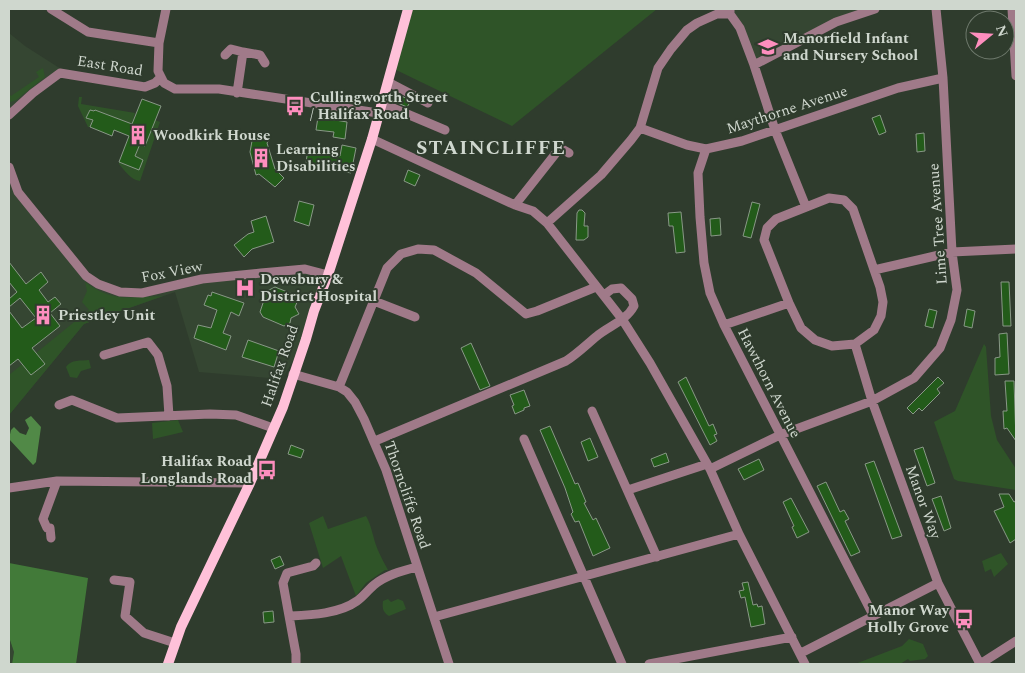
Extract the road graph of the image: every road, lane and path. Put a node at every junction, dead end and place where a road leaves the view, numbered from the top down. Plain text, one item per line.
1 (50, 9) edge
2 (166, 9) edge
3 (408, 9) edge
4 (875, 9) edge
5 (936, 9) edge
6 (1012, 9) edge
7 (730, 11) edge
8 (159, 43) junction
9 (243, 52) junction
10 (225, 55) dead end
11 (1016, 56) edge
12 (265, 63) dead end
13 (754, 65) junction
14 (1016, 76) edge
15 (160, 78) junction
16 (943, 78) junction
17 (388, 82) junction
18 (238, 92) junction
19 (428, 103) dead end
20 (380, 108) junction
21 (9, 115) edge
22 (640, 128) junction
23 (445, 130) dead end
24 (775, 130) junction
25 (372, 139) junction
26 (706, 148) junction
27 (570, 153) dead end
28 (9, 166) edge
29 (515, 205) junction
30 (806, 207) junction
31 (547, 223) junction
32 (1016, 249) edge
33 (952, 252) junction
34 (874, 270) junction
35 (328, 275) junction
36 (596, 287) junction
37 (604, 295) junction
38 (374, 301) junction
39 (789, 303) junction
40 (415, 317) dead end
41 (622, 319) junction
42 (724, 325) junction
43 (855, 344) junction
44 (104, 355) dead end
45 (293, 374) junction
46 (339, 388) junction
47 (872, 402) junction
48 (59, 405) dead end
49 (592, 411) dead end
50 (169, 416) junction
51 (273, 428) junction
52 (780, 435) junction
53 (524, 439) dead end
54 (374, 441) junction
55 (708, 467) junction
56 (57, 481) junction
57 (250, 483) junction
58 (9, 488) edge
59 (628, 490) junction
60 (740, 534) junction
61 (51, 538) dead end
62 (657, 557) junction
63 (316, 563) dead end
64 (417, 568) junction
65 (584, 576) junction
66 (114, 580) dead end
67 (938, 583) junction
68 (873, 615) junction
69 (289, 616) junction
70 (434, 617) junction
71 (792, 637) junction
72 (1016, 641) edge
73 (174, 643) junction
74 (801, 653) junction
75 (168, 664) edge
76 (296, 664) edge
77 (449, 664) edge
78 (622, 664) edge
79 (649, 664) edge
80 (806, 664) edge
81 (980, 664) edge

1 - 8 street
2 - 8 street
3 - 17 main road, Halifax Road
4 - 13 street
5 - 16 street, Lime Tree Avenue
6 - 11 street
7 - 13 street
7 - 22 street
8 - 15 street
9 - 10 street
9 - 12 street
9 - 18 street
11 - 14 street
13 - 24 street
15 - 18 street
15 - 21 street, East Road
16 - 24 street, Maythorne Avenue
16 - 33 street, Lime Tree Avenue
17 - 19 street
17 - 20 main road, Halifax Road
18 - 20 street
20 - 23 street
20 - 25 main road, Halifax Road
22 - 26 street, Maythorne Avenue
22 - 31 street
24 - 26 street, Maythorne Avenue
24 - 30 street
25 - 29 street
25 - 35 main road, Halifax Road
26 - 42 street, Hawthorn Avenue
27 - 29 street
28 - 35 street, Fox View
29 - 31 street
30 - 34 street
30 - 39 street
31 - 36 street
32 - 33 street
33 - 34 street
33 - 47 street, Lime Tree Avenue
34 - 43 street
35 - 45 main road, Halifax Road
36 - 37 street
36 - 38 street
37 - 41 street
37 - 41 street
38 - 40 street
38 - 46 street
39 - 42 street
39 - 43 street
41 - 54 street
41 - 55 street
42 - 52 street, Hawthorn Avenue
43 - 47 street, Manor Way
44 - 50 street
45 - 46 street, Thorncliffe Road
45 - 51 main road, Halifax Road
46 - 54 street, Thorncliffe Road
47 - 52 street, Lime Tree Avenue
47 - 67 street, Manor Way
48 - 50 street
49 - 59 street
50 - 51 street
51 - 57 main road, Halifax Road
52 - 55 street, Lime Tree Avenue
52 - 68 street, Hawthorn Avenue
53 - 65 street
54 - 64 street, Thorncliffe Road
55 - 59 street, Lime Tree Avenue
55 - 60 street
56 - 57 street
56 - 58 street
56 - 61 street
57 - 73 main road, Halifax Road
59 - 62 street
60 - 62 street
60 - 71 street
62 - 65 street
63 - 69 street
64 - 69 street
64 - 70 street, Thorncliffe Road
65 - 70 street
65 - 78 street
66 - 73 street
67 - 68 street
67 - 81 street, Manor Way
68 - 74 street
69 - 76 street
70 - 77 street, Thorncliffe Road
71 - 74 street
71 - 79 street
72 - 81 street
73 - 75 main road, Halifax Road
74 - 80 street

